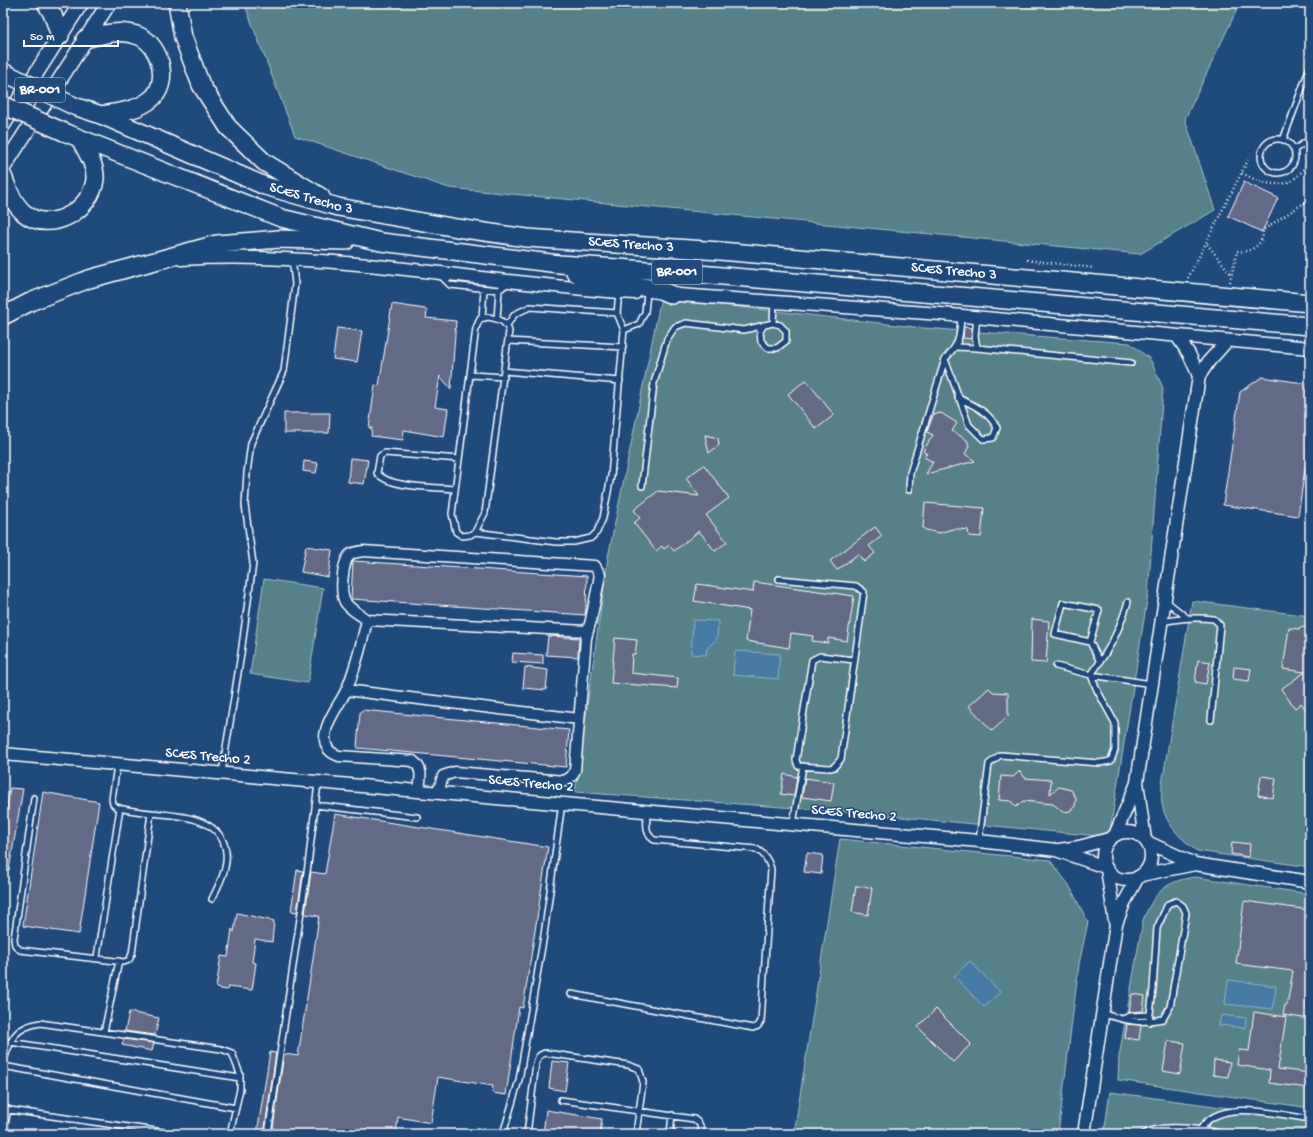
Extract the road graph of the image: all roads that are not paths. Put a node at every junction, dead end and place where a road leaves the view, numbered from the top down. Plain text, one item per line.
1 (46, 3) edge
2 (81, 3) edge
3 (109, 3) edge
4 (177, 3) edge
5 (60, 36) junction
6 (85, 39) junction
7 (1310, 67) edge
8 (4, 73) edge
9 (3, 105) edge
10 (101, 115) junction
11 (3, 125) edge
12 (80, 139) junction
13 (1310, 139) edge
14 (1283, 140) junction
15 (1294, 150) junction
16 (3, 168) edge
17 (3, 176) edge
18 (338, 208) junction
19 (381, 242) junction
20 (292, 258) junction
21 (152, 261) junction
22 (559, 264) junction
23 (438, 273) junction
24 (510, 281) junction
25 (484, 289) junction
26 (499, 290) junction
27 (619, 292) junction
28 (647, 293) junction
29 (672, 295) junction
30 (774, 302) junction
31 (1310, 303) edge
32 (617, 313) junction
33 (3, 316) edge
34 (961, 316) junction
35 (482, 318) junction
36 (977, 318) junction
37 (497, 319) junction
38 (772, 323) junction
39 (507, 325) junction
40 (764, 325) junction
41 (1310, 326) edge
42 (624, 330) junction
43 (1177, 336) junction
44 (508, 341) junction
45 (1227, 341) junction
46 (623, 347) junction
47 (956, 347) junction
48 (977, 348) junction
49 (1310, 348) edge
50 (945, 359) junction
51 (1131, 363) dead end
52 (504, 371) junction
53 (471, 375) junction
54 (1199, 376) junction
55 (504, 377) junction
56 (620, 381) junction
57 (958, 398) junction
58 (459, 460) junction
59 (642, 486) dead end
60 (454, 489) junction
61 (909, 490) dead end
62 (475, 532) junction
63 (779, 579) dead end
64 (1165, 600) junction
65 (1128, 602) dead end
66 (1186, 617) junction
67 (367, 620) junction
68 (1162, 622) junction
69 (587, 631) junction
70 (1090, 642) junction
71 (854, 660) junction
72 (1100, 662) junction
73 (1056, 666) dead end
74 (1091, 675) junction
75 (1152, 684) junction
76 (346, 690) junction
77 (579, 719) junction
78 (1212, 720) dead end
79 (3, 754) edge
80 (118, 764) junction
81 (803, 766) junction
82 (222, 774) junction
83 (1137, 782) junction
84 (318, 783) junction
85 (419, 791) junction
86 (438, 793) junction
87 (34, 798) dead end
88 (563, 802) junction
89 (315, 804) junction
90 (120, 808) junction
91 (647, 810) junction
92 (151, 813) junction
93 (417, 817) dead end
94 (793, 824) junction
95 (1112, 837) junction
96 (979, 841) junction
97 (1146, 841) junction
98 (1056, 850) junction
99 (1196, 864) junction
100 (1106, 868) junction
101 (1140, 876) junction
102 (1310, 882) edge
103 (212, 899) dead end
104 (1116, 924) junction
105 (97, 957) junction
106 (118, 961) junction
107 (571, 994) dead end
108 (1102, 1014) junction
109 (1150, 1015) junction
110 (1122, 1019) junction
111 (1149, 1022) junction
112 (104, 1032) junction
113 (10, 1042) junction
114 (3, 1064) edge
115 (240, 1078) junction
116 (560, 1100) dead end
117 (236, 1108) junction
118 (5, 1109) edge
119 (639, 1111) junction
120 (672, 1115) junction
121 (1310, 1119) edge
122 (1200, 1130) junction
123 (3, 1134) edge
124 (177, 1134) edge
125 (230, 1134) edge
126 (268, 1134) edge
127 (503, 1134) edge
128 (527, 1134) edge
129 (636, 1134) edge
130 (670, 1134) edge
131 (701, 1134) edge
132 (1084, 1134) edge
133 (1144, 1134) edge
134 (1225, 1134) edge

1 - 5 highway
2 - 5 main road
3 - 6 main road
4 - 18 highway
5 - 11 main road
6 - 10 highway
6 - 16 main road
7 - 14 lane
8 - 10 highway, SCES Trecho 3 / BR-001, bridge
9 - 12 highway, SCES Trecho 3 / BR-001, bridge
10 - 18 highway, SCES Trecho 3 / BR-001
12 - 17 highway
12 - 19 highway, SCES Trecho 3 / BR-001
13 - 15 lane
14 - 15 lane
14 - 15 lane
18 - 31 highway, SCES Trecho 3 / BR-001
19 - 21 highway
19 - 22 highway, SCES Trecho 3 / BR-001
20 - 21 street
20 - 23 street
20 - 82 lane
21 - 33 highway
22 - 29 highway
22 - 41 highway, SCES Trecho 3 / BR-001
23 - 24 street
23 - 25 lane
24 - 26 lane
24 - 27 street
25 - 26 lane
25 - 35 lane
26 - 37 lane
27 - 28 street
27 - 32 lane
28 - 29 street
28 - 42 lane
29 - 30 street
30 - 34 street
30 - 38 lane
32 - 39 lane
32 - 42 lane
34 - 36 street
34 - 47 lane
35 - 37 lane
35 - 53 lane
36 - 43 street
36 - 48 lane
37 - 39 lane
38 - 40 lane
38 - 40 lane
39 - 44 lane
40 - 59 lane
42 - 46 lane
43 - 45 street
43 - 54 street
44 - 46 lane
44 - 52 lane
45 - 49 street
45 - 54 street
46 - 56 lane
47 - 48 lane
47 - 50 lane
48 - 51 lane
50 - 57 lane
50 - 61 lane
52 - 55 lane
52 - 56 lane
53 - 55 lane
53 - 58 lane
54 - 64 street
55 - 62 lane
56 - 62 lane
57 - 57 lane
58 - 60 lane
58 - 60 lane
60 - 62 lane
63 - 71 lane
64 - 66 lane
64 - 68 street
65 - 72 lane
66 - 68 lane
66 - 78 lane
67 - 69 street
67 - 69 street
67 - 76 street
68 - 75 street
69 - 77 street
70 - 70 lane
70 - 72 lane
71 - 81 lane
71 - 81 lane
72 - 74 lane
73 - 74 lane
74 - 75 lane
74 - 96 lane
75 - 83 street
76 - 77 street
76 - 85 street
77 - 86 street
79 - 80 street, SCES Trecho 2
80 - 82 street, SCES Trecho 2
80 - 90 lane
81 - 94 lane
82 - 84 street, SCES Trecho 2
83 - 95 street
83 - 97 street
84 - 85 street, SCES Trecho 2
84 - 89 lane
85 - 86 street, SCES Trecho 2
86 - 88 street, SCES Trecho 2
87 - 105 lane
88 - 91 street, SCES Trecho 2
88 - 127 lane
89 - 93 lane
89 - 126 lane
90 - 92 lane
90 - 105 lane
91 - 94 street, SCES Trecho 2
91 - 107 lane
92 - 103 lane
92 - 106 lane
94 - 96 street, SCES Trecho 2
95 - 97 street
95 - 98 street, SCES Trecho 2
95 - 100 street
96 - 98 street, SCES Trecho 2
97 - 99 street
97 - 101 street
98 - 100 street, SCES Trecho 2
99 - 101 street
99 - 102 street
100 - 101 street
100 - 104 street
101 - 104 street
104 - 108 street
105 - 106 lane
106 - 112 lane
108 - 110 lane
108 - 132 street
109 - 110 lane
109 - 111 lane
109 - 111 lane
110 - 111 lane
112 - 113 lane
112 - 115 lane
113 - 114 lane
113 - 115 lane
114 - 117 lane
115 - 117 lane
116 - 119 lane
117 - 125 lane
118 - 123 lane
118 - 124 lane
119 - 120 lane
119 - 128 lane
119 - 129 lane
120 - 130 lane
120 - 131 lane
121 - 122 lane
122 - 133 lane
122 - 134 lane

